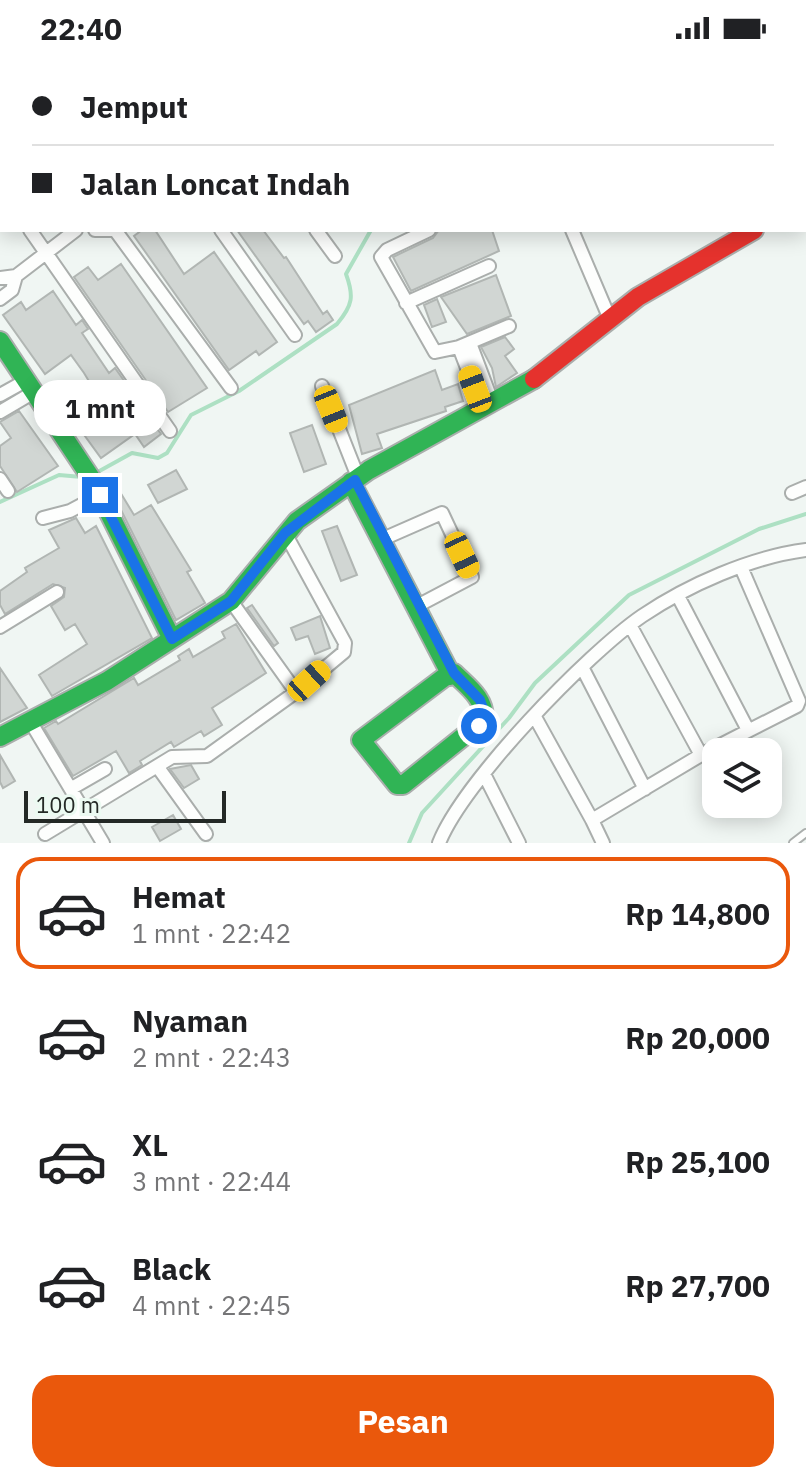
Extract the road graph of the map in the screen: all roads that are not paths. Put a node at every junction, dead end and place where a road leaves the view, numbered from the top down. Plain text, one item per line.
1 (31, 232) edge
2 (73, 232) edge
3 (114, 232) edge
4 (222, 232) edge
5 (317, 232) edge
6 (425, 232) edge
7 (573, 232) edge
8 (750, 232) edge
9 (46, 253) junction
10 (335, 256) dead end
11 (489, 266) dead end
12 (16, 276) junction
13 (0, 278) edge
14 (0, 299) edge
15 (406, 303) junction
16 (609, 317) junction
17 (509, 326) dead end
18 (295, 335) dead end
19 (0, 341) edge
20 (465, 345) junction
21 (30, 386) junction
22 (322, 386) dead end
23 (231, 388) dead end
24 (0, 395) edge
25 (488, 407) junction
26 (0, 412) edge
27 (170, 431) dead end
28 (0, 479) edge
29 (355, 480) junction
30 (93, 483) junction
31 (806, 487) edge
32 (8, 491) dead end
33 (792, 493) dead end
34 (43, 518) dead end
35 (285, 533) junction
36 (385, 538) junction
37 (806, 550) edge
38 (741, 567) junction
39 (57, 592) dead end
40 (678, 596) junction
41 (231, 601) junction
42 (419, 605) junction
43 (630, 625) junction
44 (0, 627) edge
45 (172, 639) junction
46 (583, 669) junction
47 (452, 675) junction
48 (296, 692) junction
49 (535, 717) junction
50 (30, 721) junction
51 (748, 730) junction
52 (0, 737) edge
53 (701, 755) junction
54 (157, 766) junction
55 (105, 769) dead end
56 (484, 774) junction
57 (72, 788) junction
58 (645, 789) junction
59 (85, 811) junction
60 (592, 820) junction
61 (806, 833) edge
62 (45, 834) dead end
63 (206, 834) dead end
64 (103, 843) edge
65 (439, 843) edge
66 (519, 843) edge
67 (603, 843) edge
68 (793, 843) edge

1 - 9 street
2 - 9 street
3 - 23 street
4 - 18 street
5 - 10 street
6 - 15 street
7 - 16 street
8 - 16 street
9 - 12 street
9 - 27 street
11 - 15 street
12 - 13 street
12 - 14 street
15 - 20 street
16 - 25 street
17 - 20 street
19 - 21 street
20 - 25 street
21 - 24 street
21 - 26 street
21 - 30 street
22 - 29 street
25 - 29 street
28 - 32 street
29 - 35 street
29 - 36 street
29 - 47 street
30 - 34 street
30 - 45 street
31 - 33 street
35 - 41 street
35 - 48 street
36 - 42 street
36 - 42 street
37 - 38 street
38 - 40 street
38 - 51 street
39 - 44 street
40 - 43 street
40 - 51 street
41 - 45 street
41 - 48 street
42 - 47 street
43 - 46 street
43 - 53 street
45 - 50 street
46 - 49 street
46 - 58 street
47 - 47 street
48 - 54 street
49 - 56 street
49 - 60 street
50 - 52 street
50 - 57 street
51 - 53 street
53 - 58 street
54 - 59 street
54 - 63 street
55 - 57 street
56 - 65 street
56 - 66 street
57 - 59 street
58 - 60 street
59 - 62 street
59 - 64 street
60 - 67 street
61 - 68 lane

